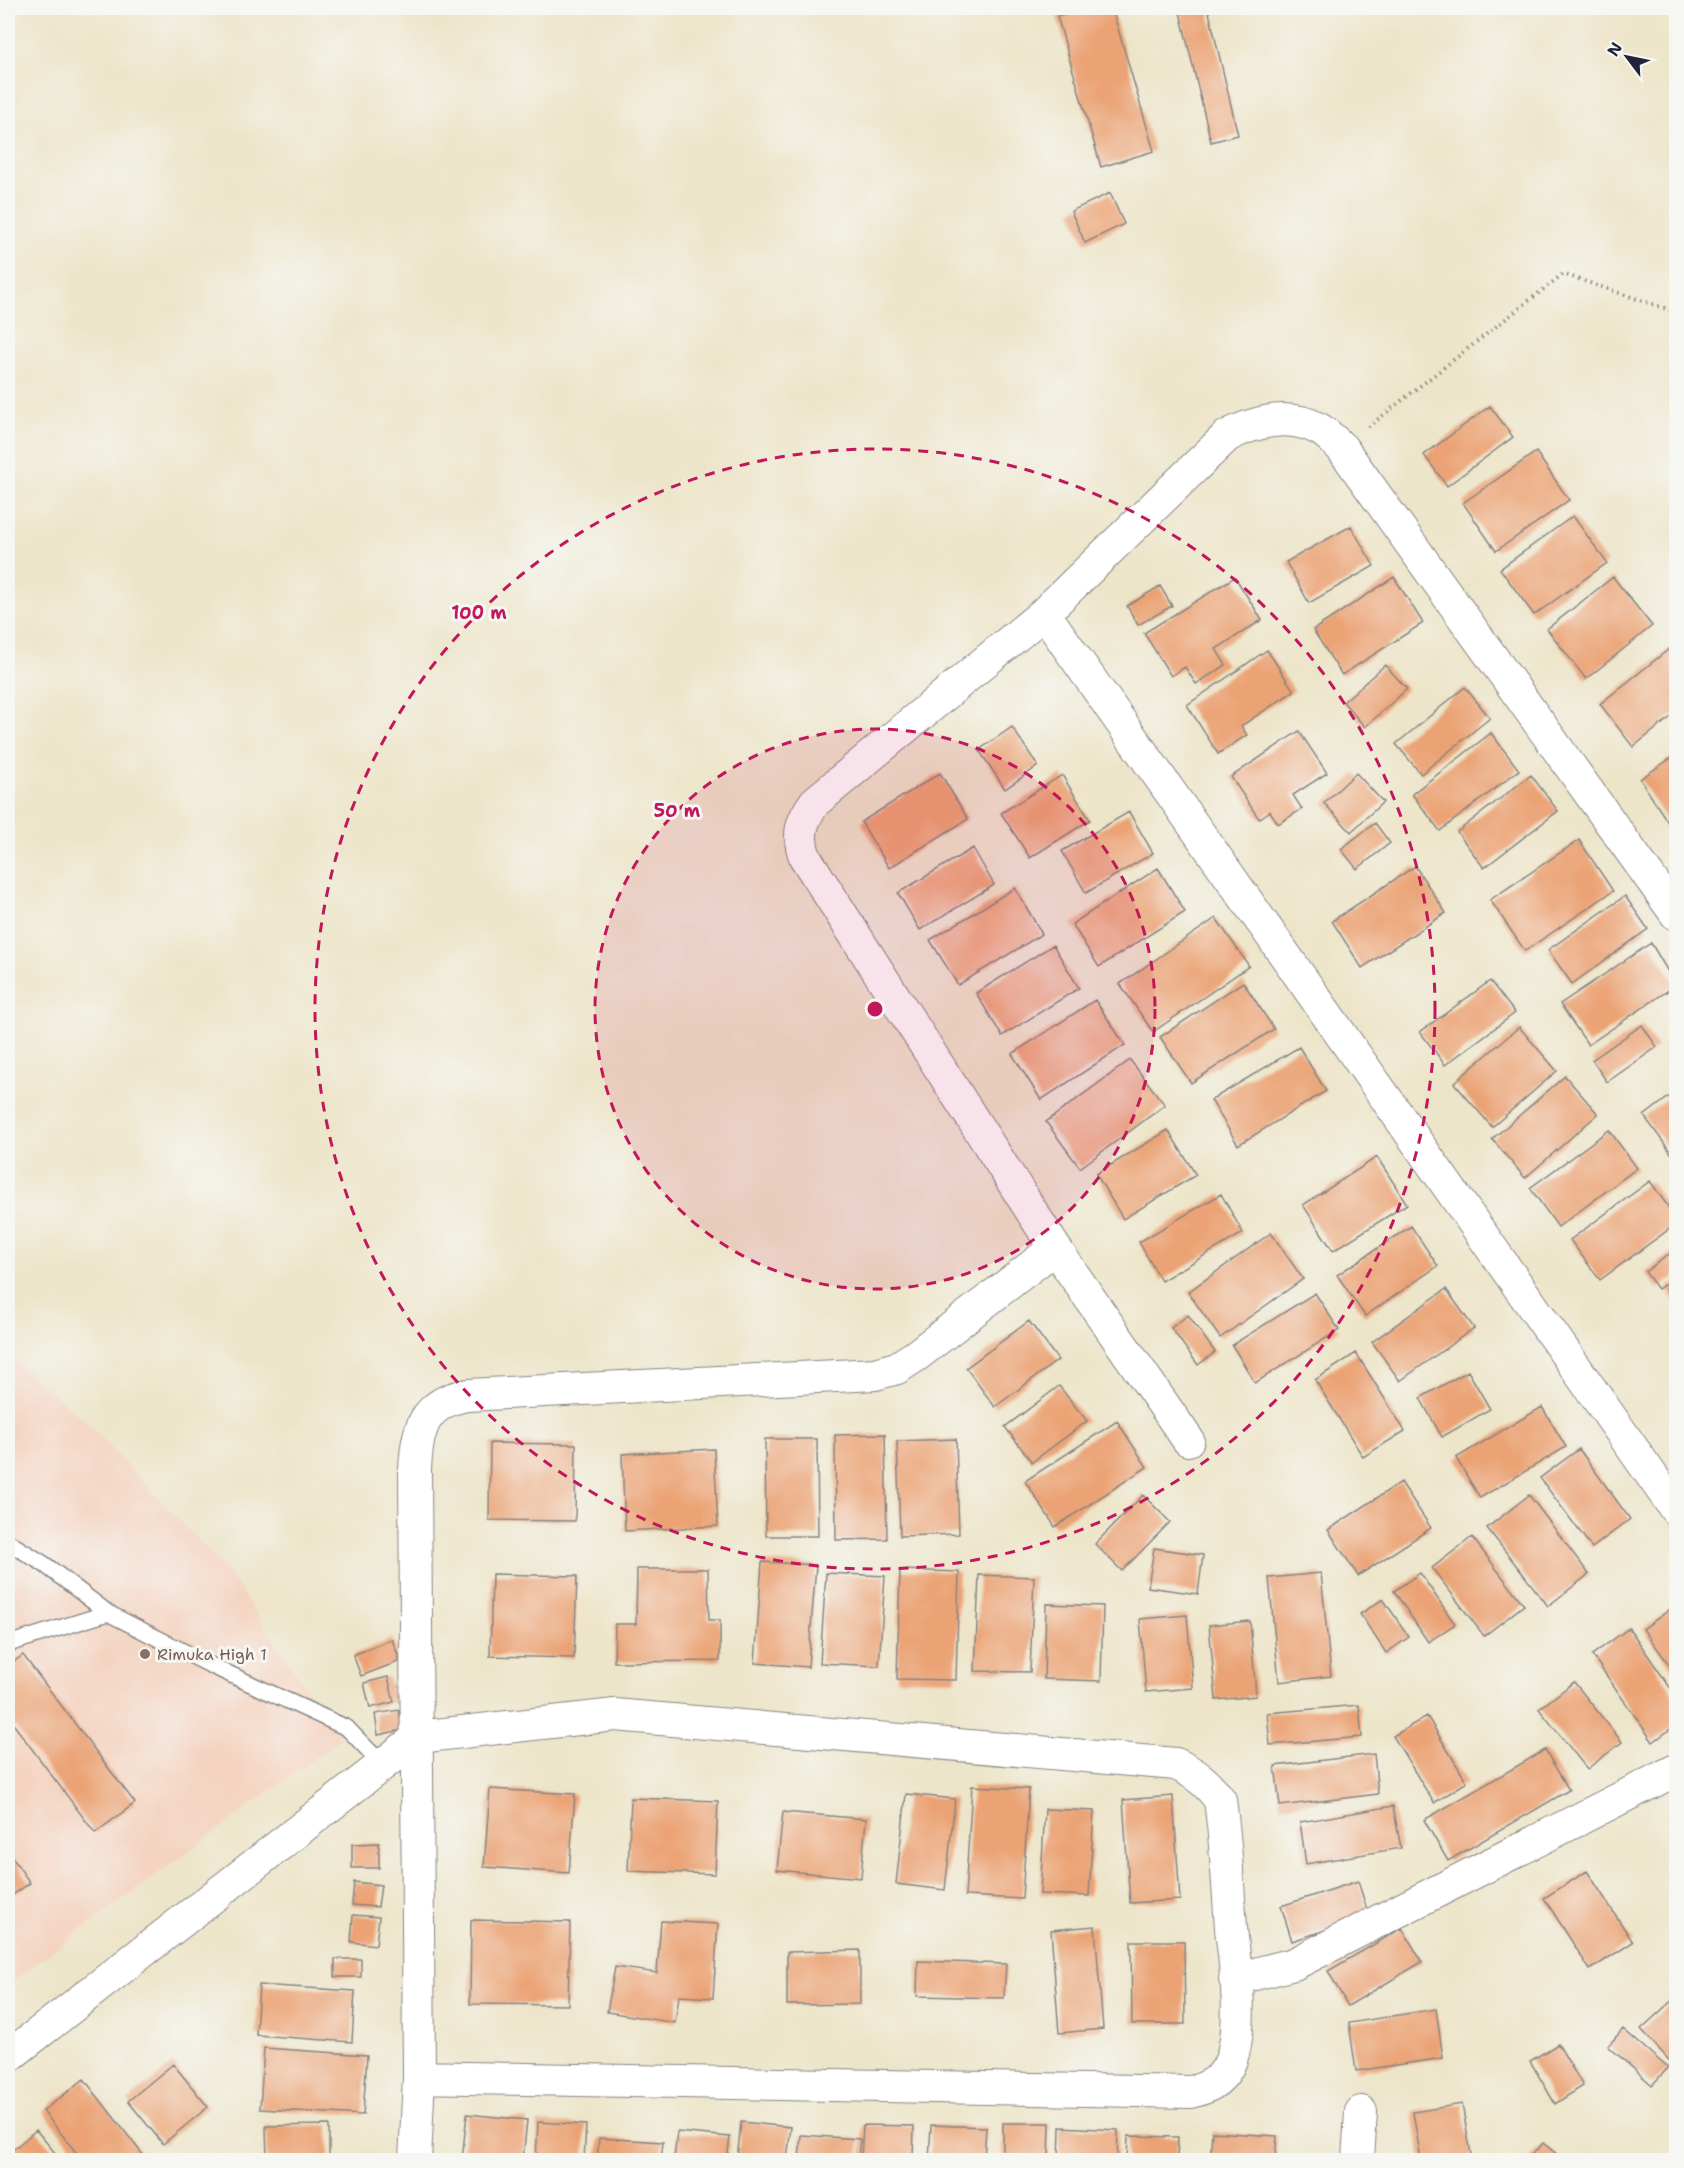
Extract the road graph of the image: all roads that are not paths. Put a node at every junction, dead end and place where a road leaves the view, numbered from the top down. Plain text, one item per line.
1 (1044, 614) junction
2 (1677, 914) edge
3 (1055, 1248) junction
4 (1188, 1440) dead end
5 (1677, 1510) edge
6 (8, 1542) edge
7 (108, 1613) junction
8 (8, 1644) edge
9 (418, 1737) junction
10 (383, 1765) junction
11 (1677, 1770) edge
12 (1235, 1979) junction
13 (8, 2057) edge
14 (419, 2077) junction
15 (1360, 2112) dead end
16 (415, 2160) edge
17 (1358, 2160) edge

1 - 2 street
1 - 3 street
1 - 5 street
3 - 4 street
3 - 9 street
6 - 7 lane
7 - 8 lane
7 - 10 lane
9 - 10 street
9 - 12 street
9 - 14 street
10 - 13 street
11 - 12 street
12 - 14 street
14 - 16 street
15 - 17 street

